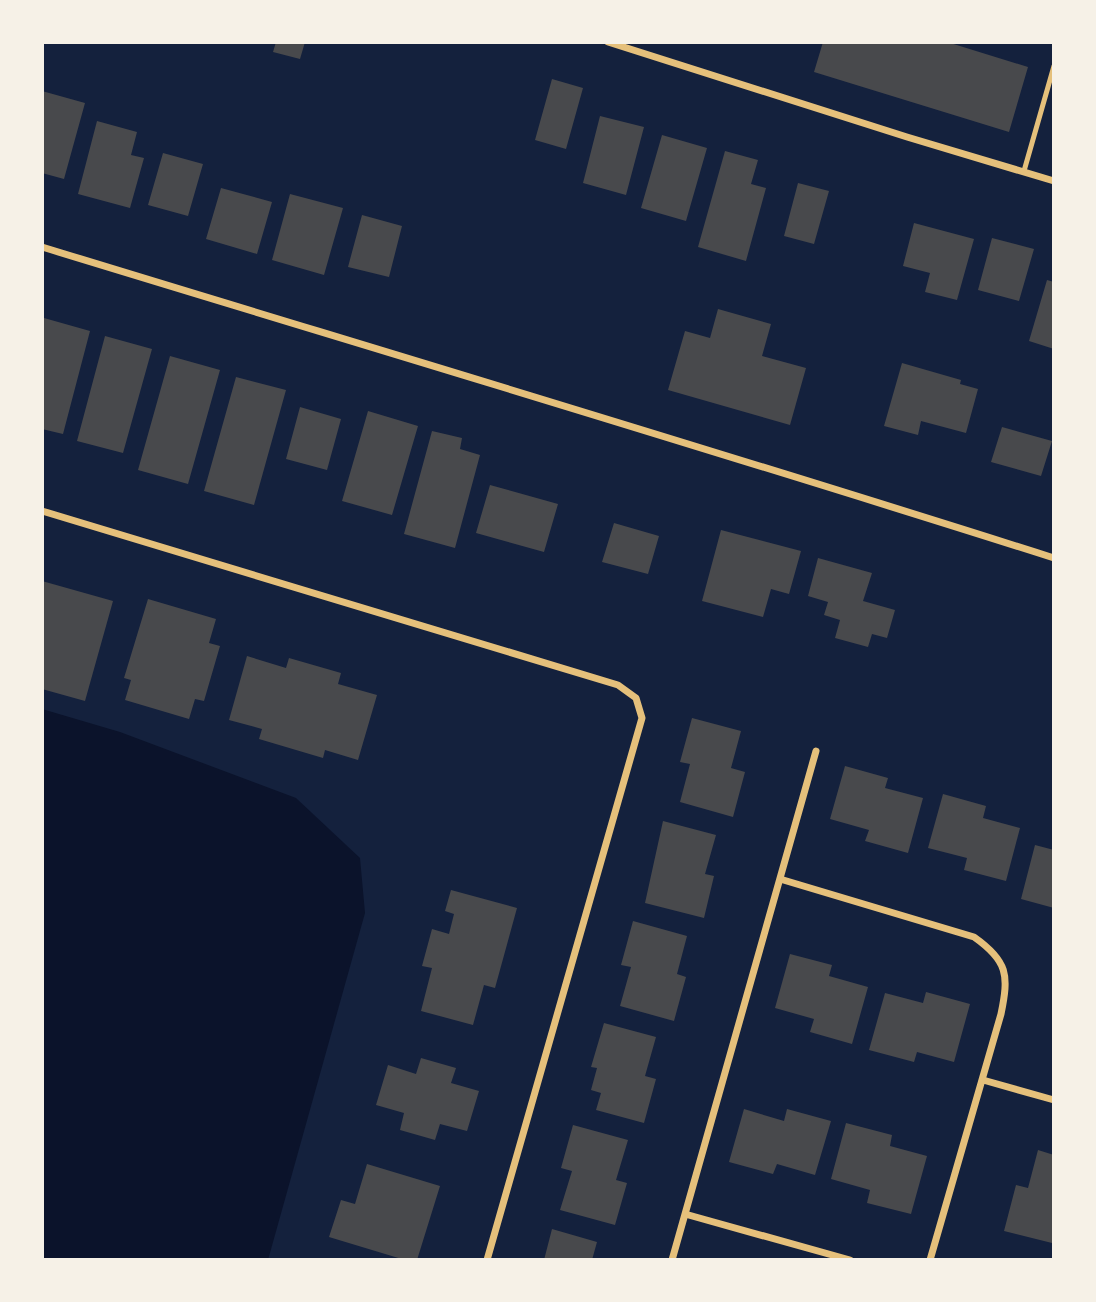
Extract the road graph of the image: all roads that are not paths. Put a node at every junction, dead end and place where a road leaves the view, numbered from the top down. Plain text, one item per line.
1 (608, 42) edge
2 (1054, 66) edge
3 (1024, 172) junction
4 (1054, 181) edge
5 (42, 247) edge
6 (42, 511) edge
7 (1054, 558) edge
8 (817, 751) dead end
9 (780, 879) junction
10 (983, 1080) junction
11 (1054, 1100) edge
12 (685, 1214) junction
13 (487, 1260) edge
14 (672, 1260) edge
15 (849, 1260) edge
16 (930, 1260) edge

1 - 3 street
2 - 3 lane
3 - 4 street
5 - 7 street
6 - 13 street
8 - 9 street
9 - 10 street
9 - 12 street
10 - 11 street
10 - 16 street
12 - 14 street
12 - 15 street

